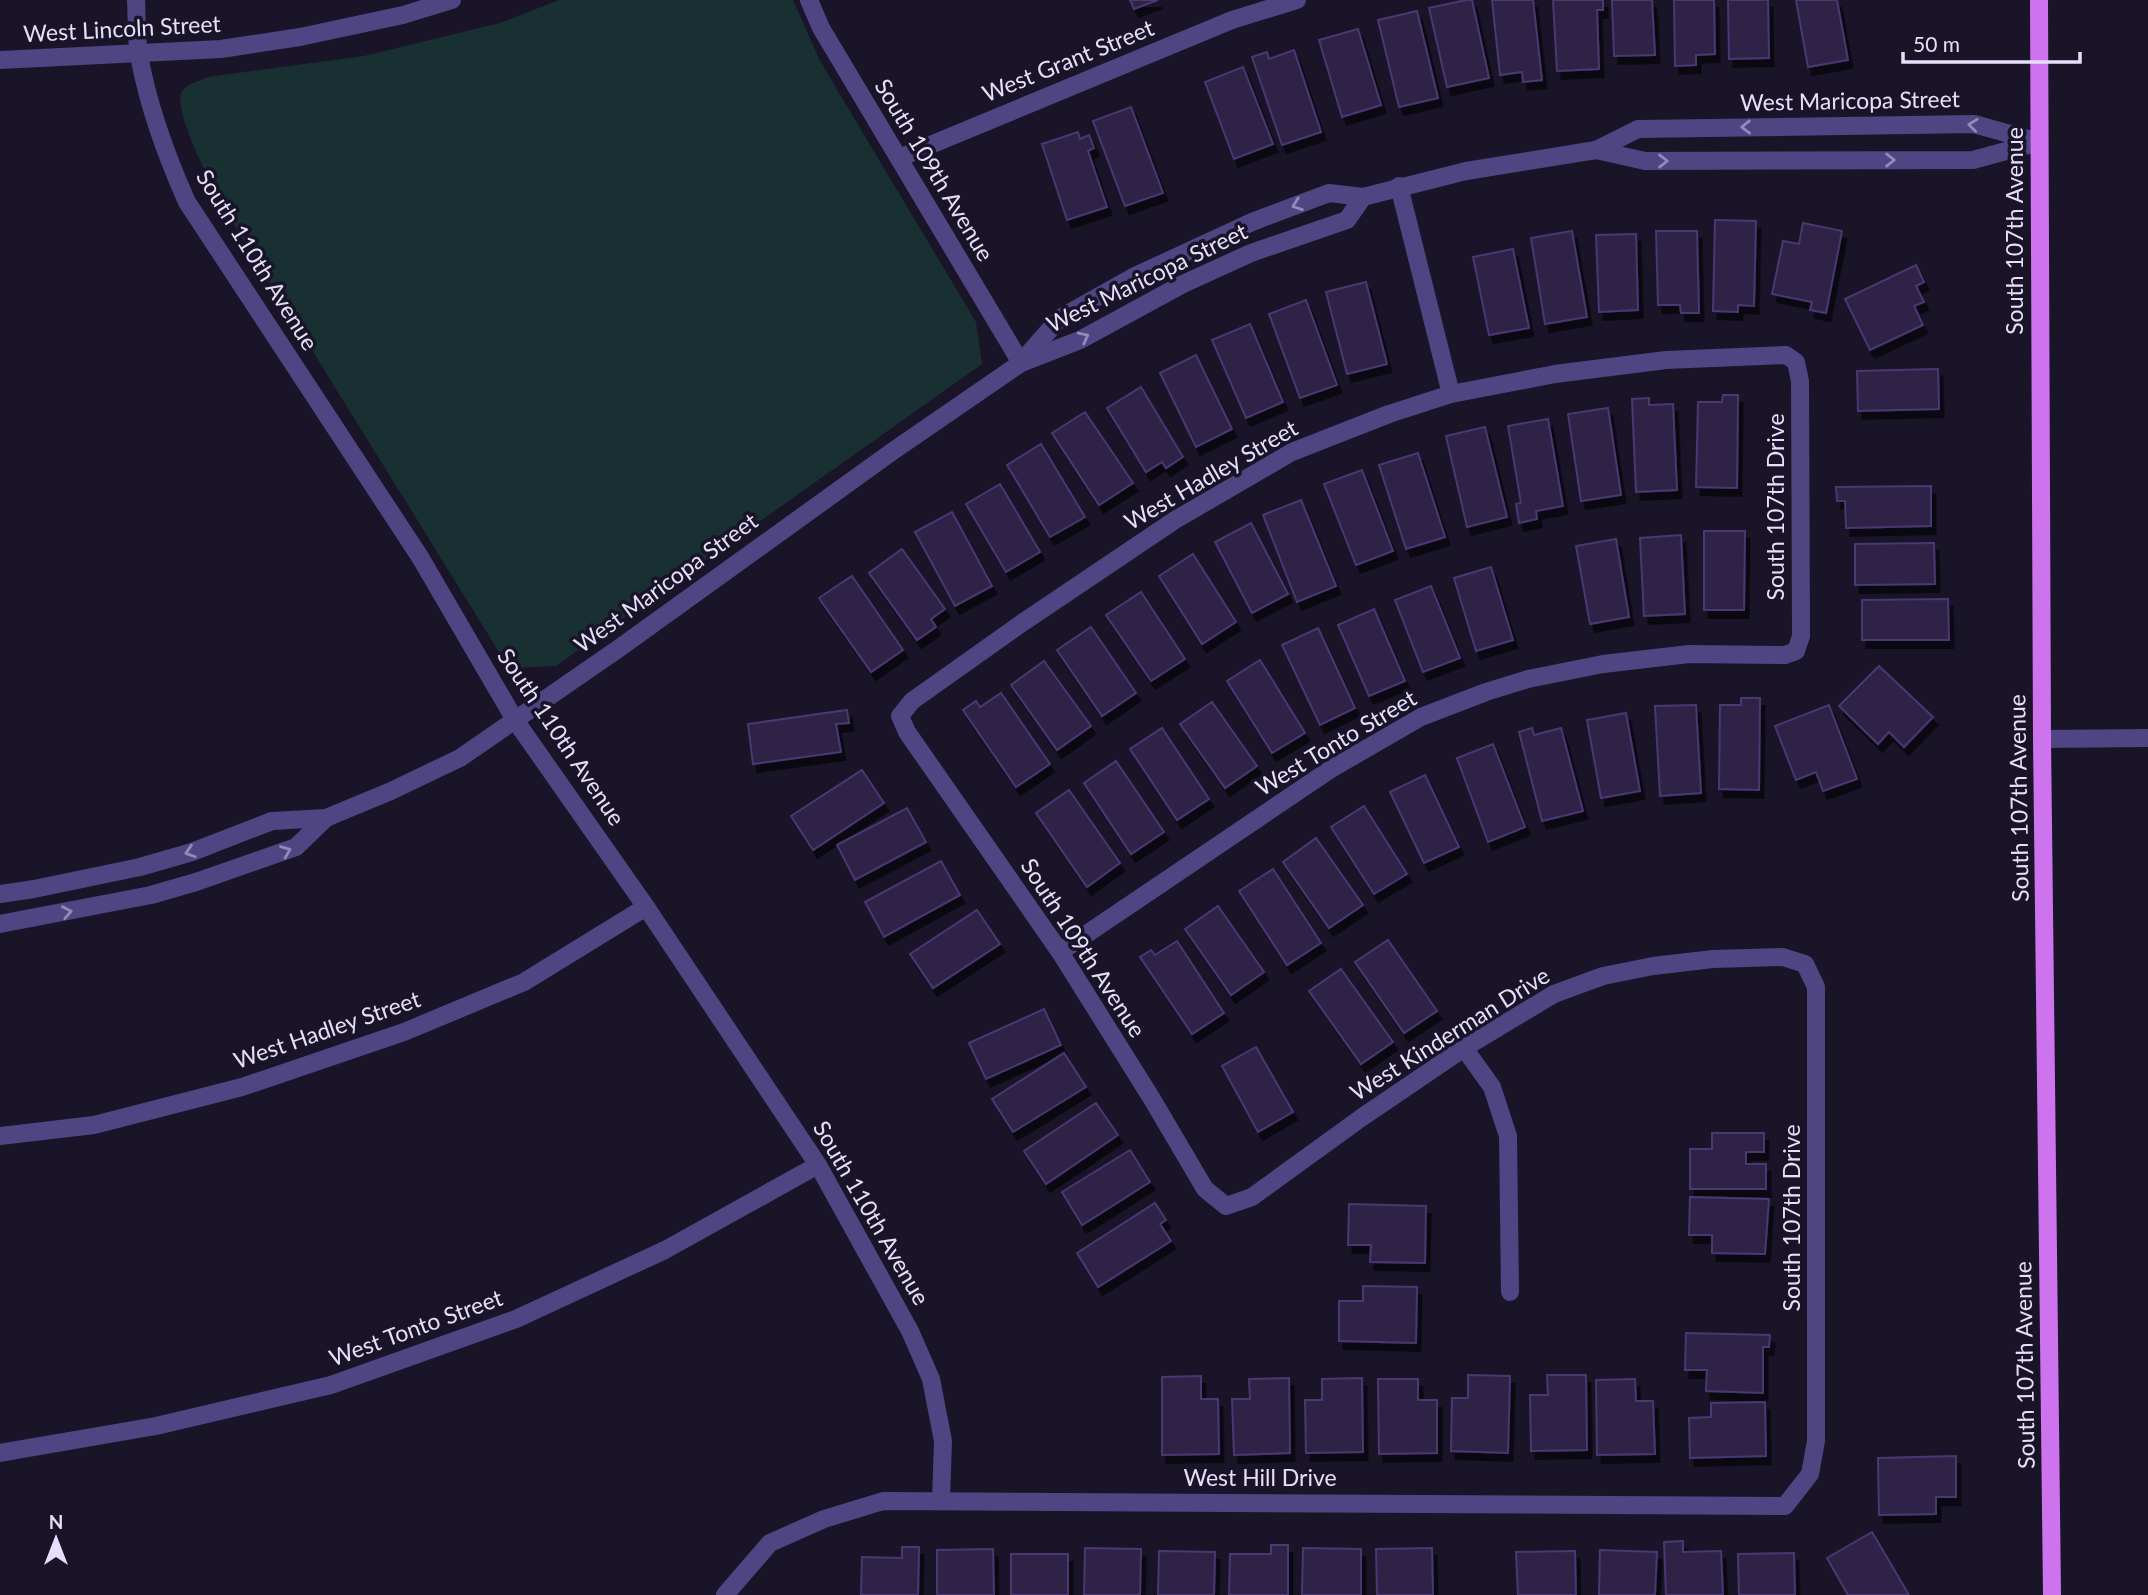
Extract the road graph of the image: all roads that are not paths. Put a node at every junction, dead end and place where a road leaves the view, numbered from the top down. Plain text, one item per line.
1 (136, 0) edge
2 (452, 0) edge
3 (808, 0) edge
4 (1297, 0) edge
5 (2039, 0) edge
6 (139, 53) junction
7 (0, 60) edge
8 (2039, 142) junction
9 (1595, 150) junction
10 (899, 158) junction
11 (1399, 186) junction
12 (1363, 197) junction
13 (1796, 362) joint
14 (1021, 363) junction
15 (1451, 394) junction
16 (1796, 651) joint
17 (900, 716) joint
18 (514, 720) junction
19 (2148, 738) edge
20 (2042, 739) junction
21 (326, 818) junction
22 (0, 894) edge
23 (646, 906) junction
24 (0, 924) edge
25 (1060, 952) junction
26 (1805, 964) joint
27 (1464, 1048) junction
28 (0, 1136) edge
29 (818, 1165) junction
30 (1226, 1206) joint
31 (1510, 1292) dead end
32 (0, 1453) edge
33 (1810, 1475) joint
34 (941, 1500) junction
35 (726, 1595) edge
36 (2052, 1595) edge

1 - 6 street, South 110th Avenue
2 - 6 street, West Lincoln Street
3 - 10 street, South 109th Avenue
4 - 10 street, West Grant Street
5 - 8 main road, South 107th Avenue
6 - 7 street, West Lincoln Street
6 - 18 street, South 110th Avenue
9 -> 8 street, West Maricopa Street
8 -> 9 street, West Maricopa Street
8 - 20 main road, South 107th Avenue
9 - 11 street, West Maricopa Street
10 - 14 street, South 109th Avenue
11 - 12 street, West Maricopa Street
11 - 15 street
14 -> 12 street, West Maricopa Street
12 -> 14 street, West Maricopa Street
13 - 15 street, West Hadley Street
13 - 16 street, South 107th Drive
14 - 18 street, West Maricopa Street
15 - 17 street, West Hadley Street
16 - 25 street, West Tonto Street
17 - 25 street, South 109th Avenue
18 - 21 street, West Maricopa Street
18 - 23 street, South 110th Avenue
19 - 20 street
20 - 36 main road, South 107th Avenue
21 -> 22 street, West Maricopa Street
24 -> 21 street, West Maricopa Street
23 - 28 street, West Hadley Street
23 - 29 street, South 110th Avenue
25 - 30 street, South 109th Avenue
26 - 27 street, West Kinderman Drive
26 - 33 street, South 107th Drive
27 - 30 street, West Kinderman Drive
27 - 31 street
29 - 32 street, West Tonto Street
29 - 34 street, South 110th Avenue
33 - 34 street, West Hill Drive
34 - 35 street, West Hill Drive

